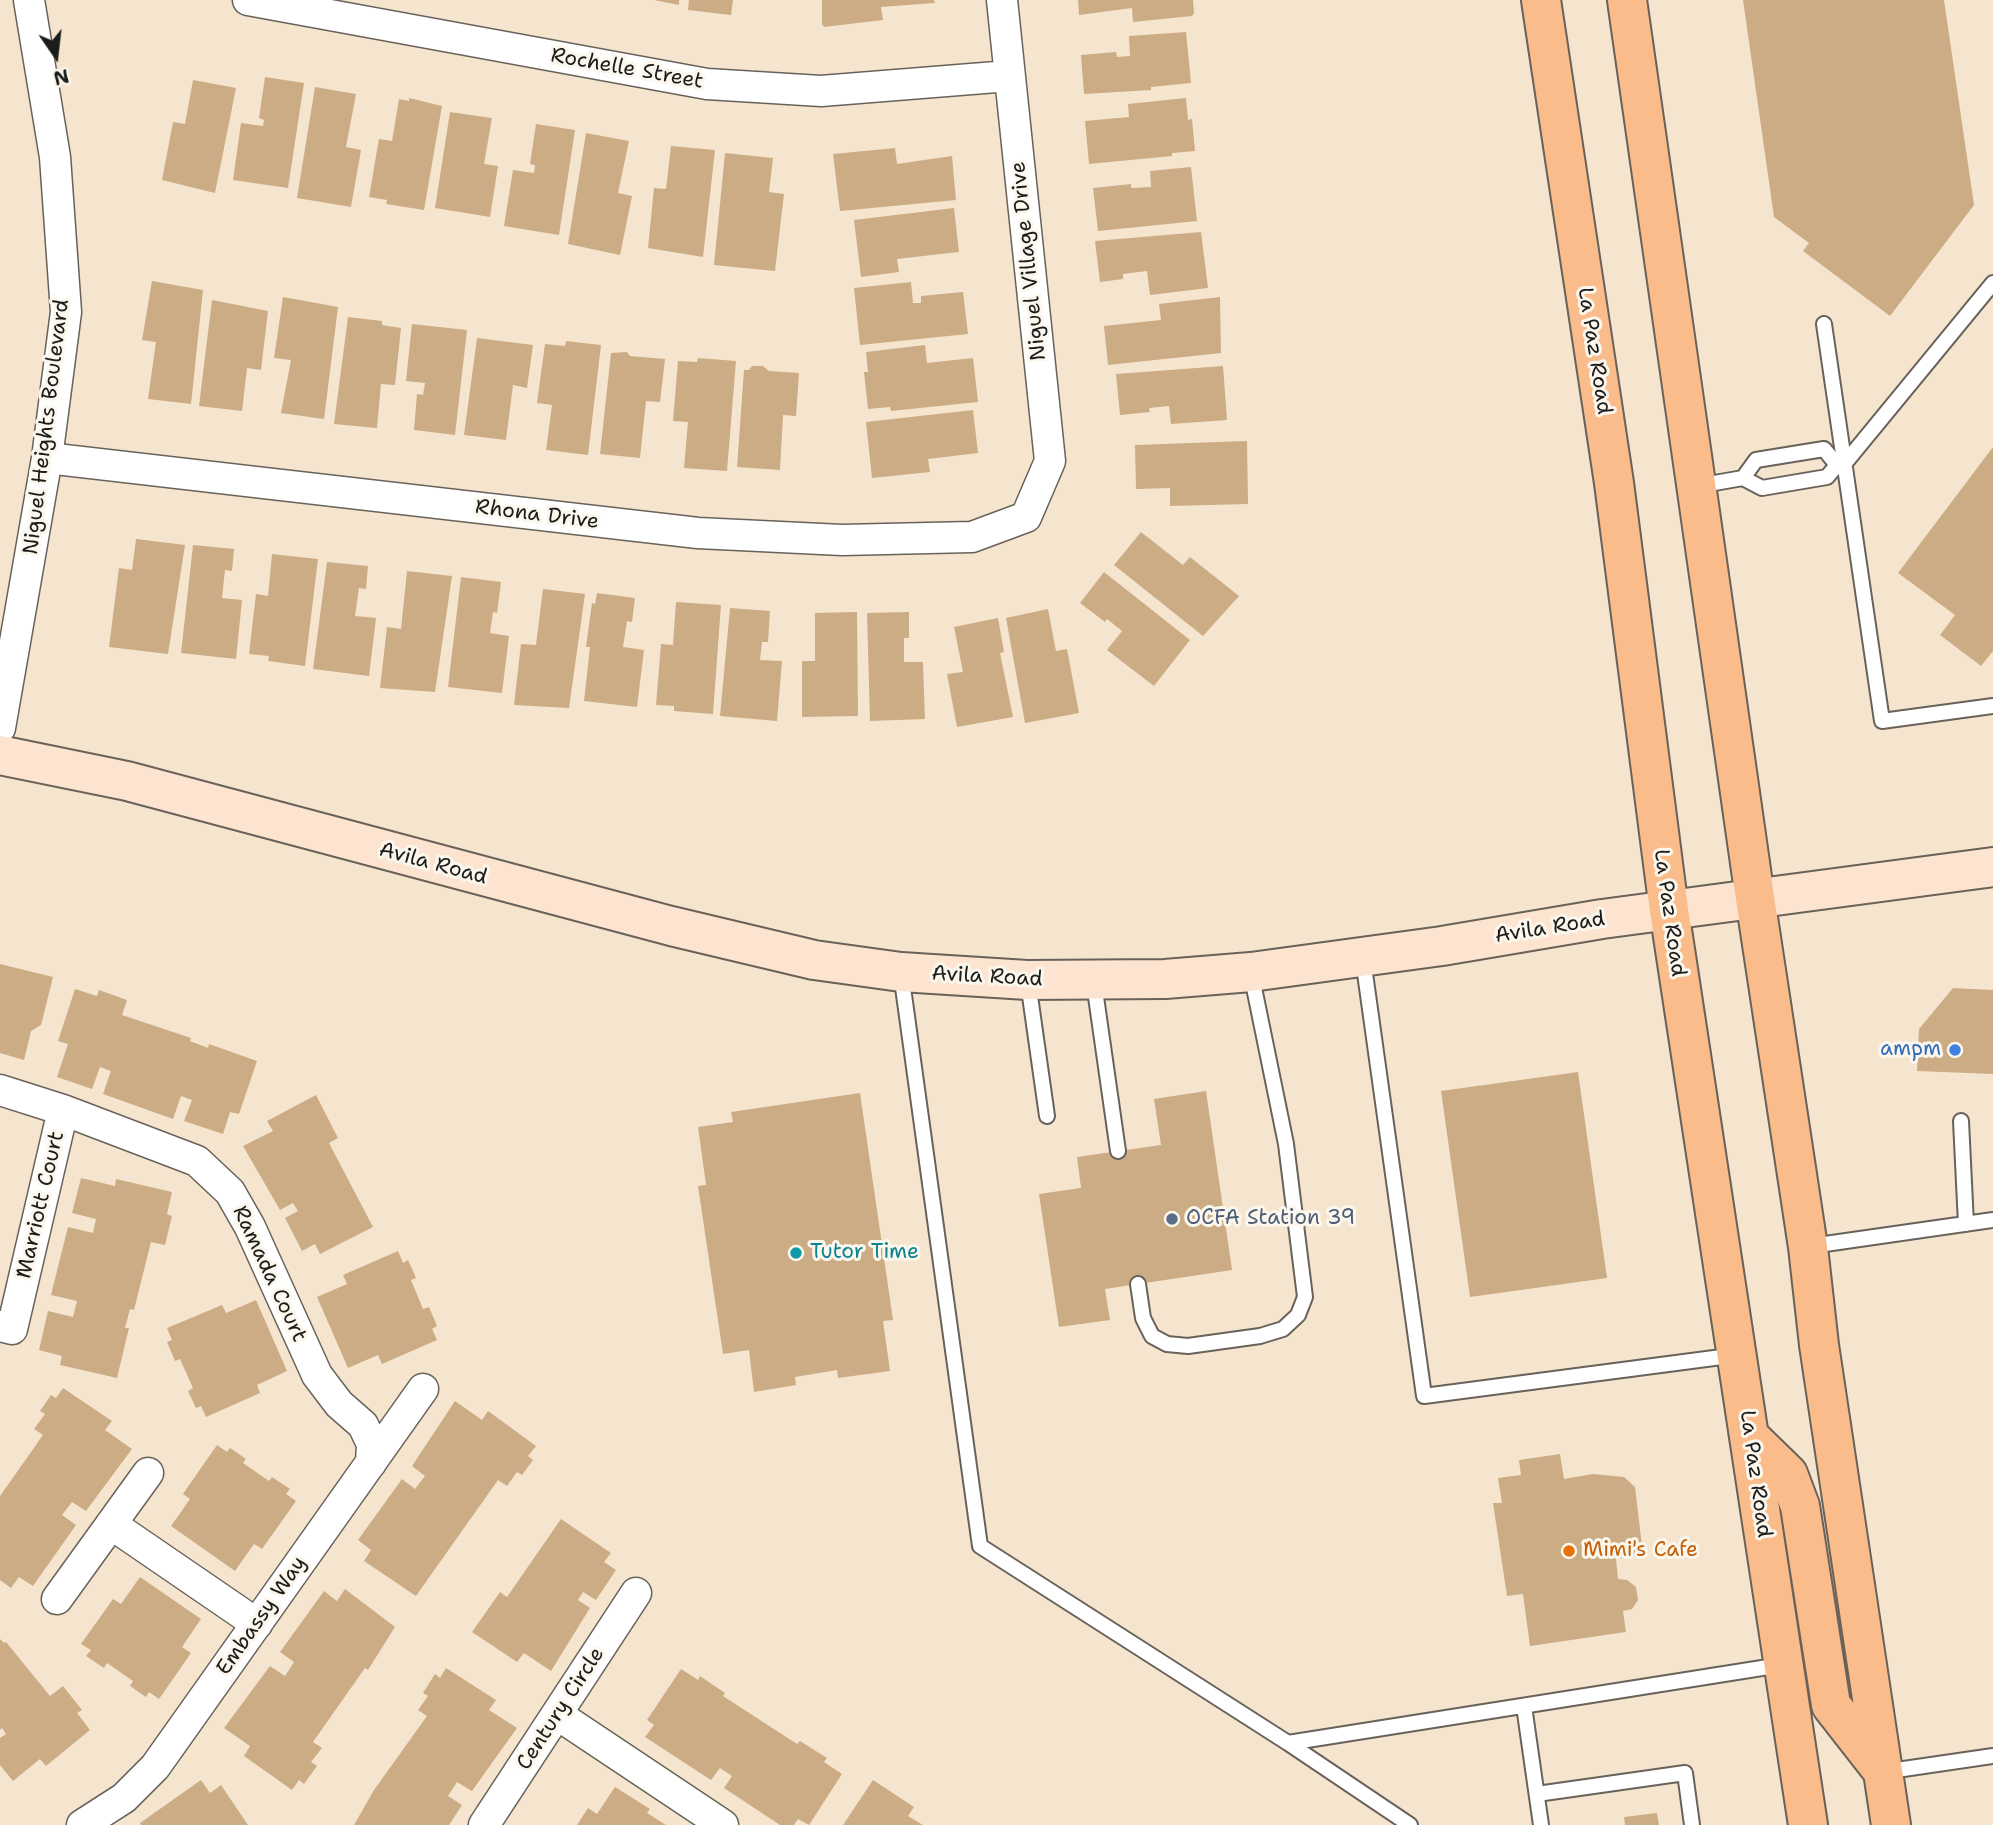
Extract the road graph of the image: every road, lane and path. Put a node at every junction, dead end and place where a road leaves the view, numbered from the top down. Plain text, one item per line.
1 (29, 0) edge
2 (248, 0) edge
3 (1002, 0) edge
4 (1541, 0) edge
5 (1627, 0) edge
6 (1009, 76) junction
7 (1993, 283) edge
8 (1824, 324) dead end
9 (47, 458) junction
10 (1841, 464) junction
11 (1743, 478) junction
12 (1696, 486) junction
13 (1026, 517) joint
14 (1993, 706) edge
15 (0, 728) edge
16 (0, 755) edge
17 (1993, 867) edge
18 (1755, 898) junction
19 (1668, 910) junction
20 (1363, 958) junction
21 (901, 972) junction
22 (1251, 972) junction
23 (1027, 980) junction
24 (1094, 981) junction
25 (0, 1090) edge
26 (63, 1110) junction
27 (1047, 1116) dead end
28 (1961, 1121) dead end
29 (1118, 1151) dead end
30 (1993, 1220) edge
31 (1966, 1224) junction
32 (1808, 1247) junction
33 (1138, 1284) dead end
34 (0, 1326) edge
35 (1737, 1355) junction
36 (423, 1389) dead end
37 (1750, 1437) junction
38 (371, 1463) junction
39 (148, 1472) dead end
40 (111, 1524) junction
41 (636, 1593) dead end
42 (57, 1599) dead end
43 (257, 1624) junction
44 (1782, 1665) junction
45 (1524, 1706) junction
46 (558, 1715) junction
47 (1288, 1742) junction
48 (1993, 1756) edge
49 (1883, 1772) junction
50 (1537, 1794) junction
51 (82, 1825) edge
52 (484, 1825) edge
53 (723, 1825) edge
54 (1410, 1825) edge
55 (1541, 1825) edge
56 (1692, 1825) edge
57 (1808, 1825) edge
58 (1891, 1825) edge

1 - 9 street, Niguel Heights Boulevard
2 - 6 street, Rochelle Street
3 - 6 street, Niguel Village Drive
4 - 19 main road, La Paz Road
5 - 12 main road
6 - 13 street, Niguel Village Drive
7 - 10 lane
8 - 10 lane
9 - 13 street, Rhona Drive
9 - 15 street, Niguel Heights Boulevard
10 - 11 lane
10 - 11 lane
10 - 14 lane
11 - 12 lane
12 - 18 main road
16 - 21 main road, Avila Road
17 - 18 main road, Avila Road
18 - 19 main road, Avila Road
18 - 32 main road
19 - 20 main road, Avila Road
19 - 35 main road, La Paz Road
20 - 22 main road, Avila Road
20 - 35 lane
21 - 23 main road, Avila Road
21 - 47 lane
22 - 24 main road, Avila Road
22 - 33 lane
23 - 24 main road, Avila Road
23 - 27 lane
24 - 29 lane
25 - 26 street, Ramada Court
26 - 34 street, Marriott Court
26 - 38 street, Ramada Court
28 - 31 lane
30 - 31 lane
31 - 32 lane
32 - 49 main road
35 - 37 main road, La Paz Road
36 - 38 street, Embassy Way
37 - 44 main road, La Paz Road
37 - 49 main road
38 - 43 street, Embassy Way
39 - 40 street
40 - 42 street
40 - 43 street
41 - 46 street, Century Circle
43 - 51 street, Embassy Way
44 - 45 lane
44 - 57 main road, La Paz Road
45 - 47 lane
45 - 50 lane
46 - 52 street, Century Circle
46 - 53 street
47 - 54 lane
48 - 49 lane
49 - 58 main road
50 - 55 lane
50 - 56 lane

